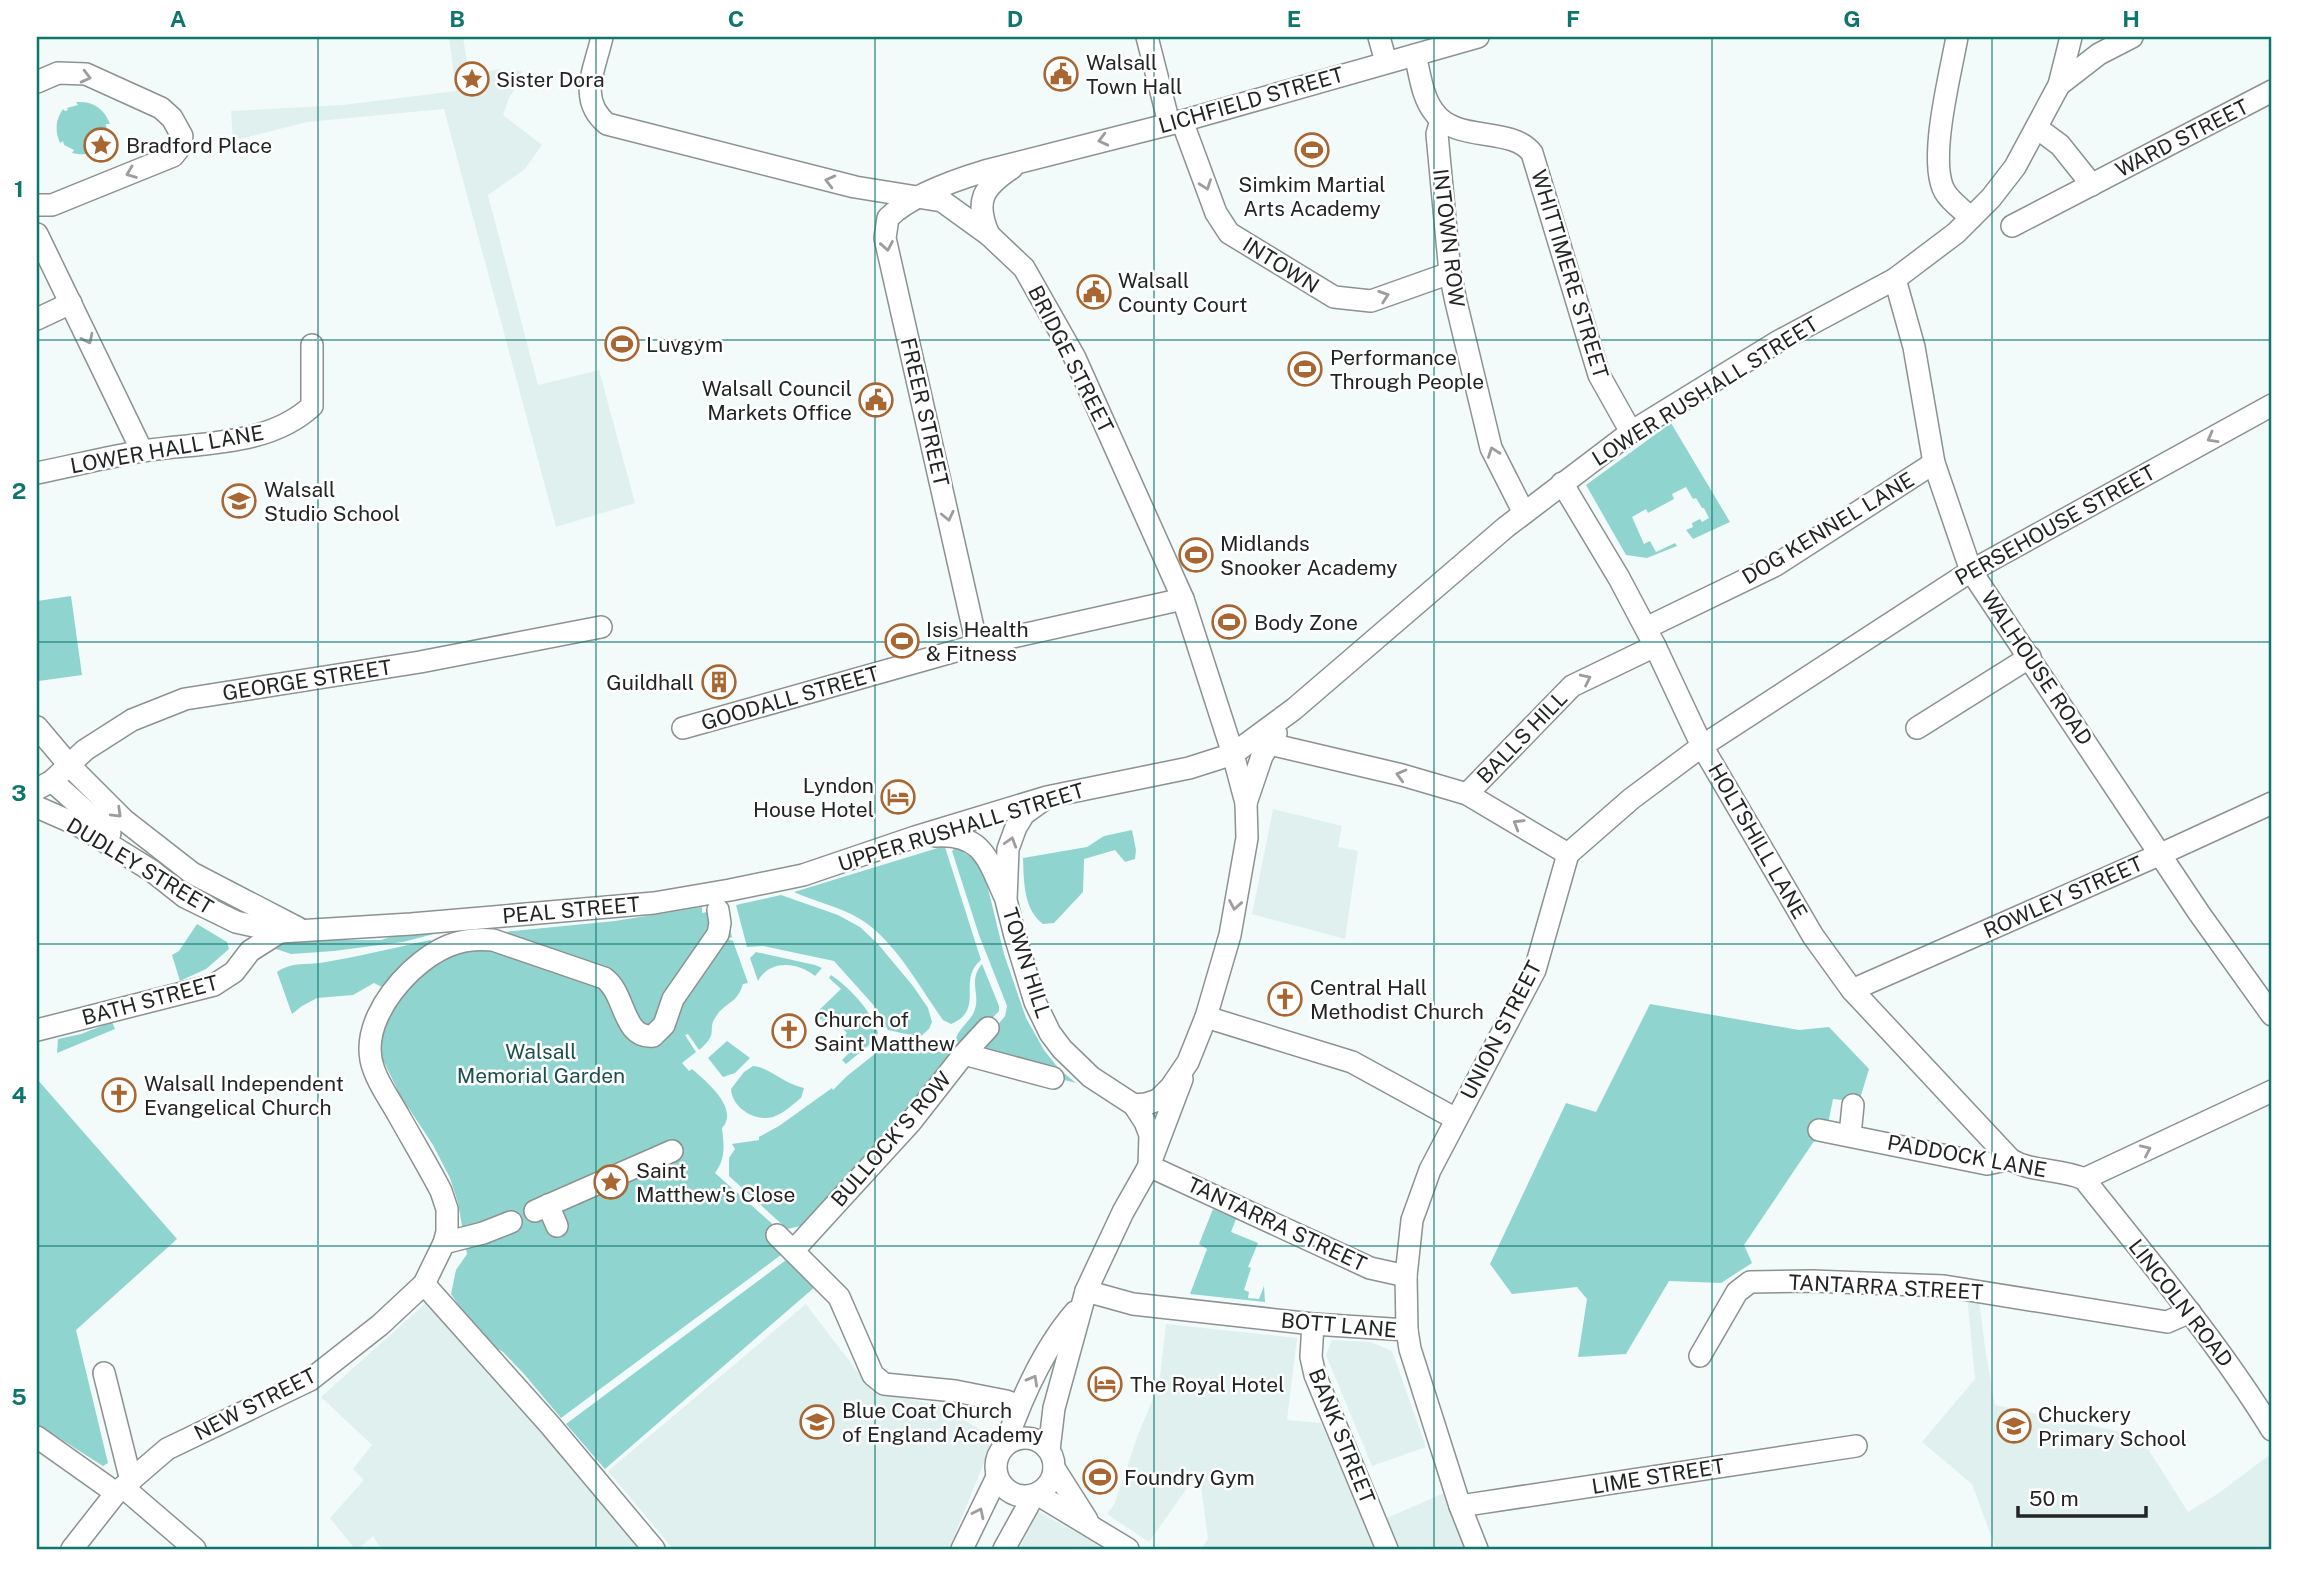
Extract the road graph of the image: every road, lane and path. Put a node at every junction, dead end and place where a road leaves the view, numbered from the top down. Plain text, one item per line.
1 (602, 37) edge
2 (1147, 37) edge
3 (1379, 37) edge
4 (1478, 37) edge
5 (1957, 37) edge
6 (2064, 37) edge
7 (2071, 37) edge
8 (2099, 37) edge
9 (2132, 37) edge
10 (1415, 55) junction
11 (1386, 62) junction
12 (37, 82) edge
13 (2059, 85) junction
14 (2272, 91) edge
15 (1441, 120) junction
16 (1176, 122) junction
17 (2037, 128) junction
18 (1023, 160) junction
19 (2092, 185) junction
20 (921, 197) junction
21 (37, 205) edge
22 (1971, 218) junction
23 (2012, 226) dead end
24 (37, 234) edge
25 (989, 235) junction
26 (1450, 273) junction
27 (1895, 279) junction
28 (71, 303) junction
29 (37, 319) edge
30 (312, 345) dead end
31 (2272, 405) edge
32 (1631, 432) junction
33 (142, 451) junction
34 (1934, 463) junction
35 (37, 473) edge
36 (1562, 483) junction
37 (1524, 513) junction
38 (1971, 570) junction
39 (1183, 600) junction
40 (601, 627) dead end
41 (1650, 637) junction
42 (977, 645) junction
43 (2030, 657) junction
44 (1294, 709) junction
45 (1922, 716) dead end
46 (37, 727) edge
47 (683, 728) dead end
48 (1269, 742) junction
49 (1702, 746) junction
50 (1233, 754) junction
51 (69, 765) junction
52 (44, 785) edge
53 (1467, 794) junction
54 (1047, 797) junction
55 (1246, 803) junction
56 (2272, 803) edge
57 (37, 807) edge
58 (915, 837) junction
59 (1568, 854) junction
60 (2161, 854) junction
61 (152, 871) junction
62 (730, 890) joint
63 (1006, 900) junction
64 (718, 910) dead end
65 (234, 921) junction
66 (411, 924) joint
67 (302, 930) junction
68 (280, 932) junction
69 (250, 951) junction
70 (1852, 990) junction
71 (2272, 1015) edge
72 (1206, 1017) junction
73 (988, 1028) dead end
74 (37, 1030) edge
75 (964, 1054) junction
76 (1188, 1062) junction
77 (1053, 1079) dead end
78 (2272, 1091) edge
79 (1134, 1105) junction
80 (1853, 1105) dead end
81 (1456, 1119) junction
82 (1819, 1130) dead end
83 (1850, 1135) junction
84 (672, 1151) dead end
85 (2010, 1159) junction
86 (1149, 1166) junction
87 (2084, 1179) junction
88 (511, 1222) dead end
89 (557, 1226) dead end
90 (777, 1235) dead end
91 (444, 1243) junction
92 (793, 1251) junction
93 (1406, 1276) junction
94 (424, 1283) junction
95 (1084, 1298) junction
96 (2190, 1312) junction
97 (1313, 1324) junction
98 (1407, 1330) junction
99 (1700, 1356) dead end
100 (104, 1373) dead end
101 (1019, 1406) junction
102 (2272, 1430) edge
103 (37, 1437) edge
104 (1006, 1443) junction
105 (1856, 1446) dead end
106 (1051, 1459) junction
107 (997, 1477) junction
108 (124, 1487) junction
109 (1035, 1495) junction
110 (1460, 1506) junction
111 (1090, 1525) junction
112 (1387, 1547) edge
113 (72, 1549) edge
114 (195, 1549) edge
115 (654, 1549) edge
116 (962, 1549) edge
117 (1004, 1549) edge
118 (1128, 1549) edge
119 (1477, 1549) edge

20 -> 1 street, BRIDGE STREET
2 - 16 street, INTOWN
3 - 11 street
4 - 10 street, LICHFIELD STREET
5 - 22 street
6 - 13 street
7 - 13 street, LOWER RUSHALL STREET
8 - 13 street, LOWER RUSHALL STREET
9 - 13 street, LOWER RUSHALL STREET
10 - 11 street, LICHFIELD STREET
10 - 15 street
11 - 16 street, LICHFIELD STREET
12 -> 21 street
13 - 17 street, LOWER RUSHALL STREET
14 - 19 street, WARD STREET
15 - 26 street, INTOWN ROW
15 - 32 street, WHITTIMERE STREET
16 -> 18 street, LICHFIELD STREET
16 -> 26 street, INTOWN
17 - 19 street, WARD STREET
17 - 22 street, LOWER RUSHALL STREET
18 - 20 street, LICHFIELD STREET
18 - 25 street, LICHFIELD STREET
19 - 23 street, WARD STREET
20 - 25 street, BRIDGE STREET
20 -> 42 street, FREER STREET
22 - 27 street, LOWER RUSHALL STREET
24 - 28 street
25 - 39 street, BRIDGE STREET
37 -> 26 street, INTOWN ROW
27 - 32 street, LOWER RUSHALL STREET
27 - 34 street, WALHOUSE ROAD
28 - 29 street
28 -> 33 street
30 - 33 street, LOWER HALL LANE
31 -> 38 street, PERSEHOUSE STREET
32 - 36 street, LOWER RUSHALL STREET
33 - 35 street, LOWER HALL LANE
34 - 38 street, WALHOUSE ROAD
34 - 41 street, DOG KENNEL LANE
36 - 37 street, LOWER RUSHALL STREET
36 - 41 street, HOLTSHILL LANE
37 - 44 street, LOWER RUSHALL STREET
38 - 43 street, WALHOUSE ROAD
38 - 49 street, PERSEHOUSE STREET
39 - 42 street, GOODALL STREET
39 - 50 street, BRIDGE STREET
40 - 51 street, GEORGE STREET
41 - 49 street, HOLTSHILL LANE
53 -> 41 street, BALLS HILL
42 - 47 street, GOODALL STREET
43 - 45 street
43 - 60 street, WALHOUSE ROAD
44 - 48 street, LOWER RUSHALL STREET
44 - 50 street, LOWER RUSHALL STREET
46 - 51 street
53 -> 48 street
48 - 55 street, LOWER RUSHALL STREET
49 - 59 street
49 - 70 street, HOLTSHILL LANE
50 - 54 street, UPPER RUSHALL STREET
50 - 55 street, BRIDGE STREET
51 - 52 street, GEORGE STREET
51 -> 67 street
52 - 61 street
59 -> 53 street
54 - 58 street, UPPER RUSHALL STREET
63 -> 54 street, TOWN HILL
55 -> 72 street
56 - 60 street, ROWLEY STREET
57 - 61 street, DUDLEY STREET
58 - 62 street, UPPER RUSHALL STREET
58 - 63 street
59 - 81 street, UNION STREET
60 - 70 street, ROWLEY STREET
60 - 71 street, WALHOUSE ROAD
61 - 65 street, DUDLEY STREET
62 - 66 street, PEAL STREET
63 - 79 street, TOWN HILL
64 - 91 street
65 - 68 street, DUDLEY STREET
65 - 69 street
66 - 67 street, DUDLEY STREET
67 - 68 street, DUDLEY STREET
68 - 69 street, BATH STREET
69 - 74 street, BATH STREET
70 - 85 street, HOLTSHILL LANE
72 - 76 street
72 - 81 street
73 - 75 street, BULLOCK'S ROW
75 - 77 street
75 - 92 street, BULLOCK'S ROW
76 - 79 street
76 - 86 street
87 -> 78 street
79 - 86 street
80 - 83 street
81 - 93 street, UNION STREET
82 - 83 street, PADDOCK LANE
83 - 85 street, PADDOCK LANE
84 - 89 street
85 - 87 street, PADDOCK LANE
86 - 93 street, TANTARRA STREET
86 - 95 street
87 - 96 street, LINCOLN ROAD
88 - 91 street
90 - 92 street
91 - 94 street, NEW STREET
92 - 101 street
93 - 98 street, UNION STREET
94 - 108 street, NEW STREET
94 - 115 street
95 - 97 street, BOTT LANE
101 -> 95 street
95 - 106 street
96 - 99 street, TANTARRA STREET
96 - 102 street, LINCOLN ROAD
97 - 98 street, BOTT LANE
97 - 112 street, BANK STREET
98 - 110 street, BOTT LANE
100 - 108 street
101 - 104 street
103 - 108 street
104 - 106 street
104 - 107 street
105 - 110 street, LIME STREET
106 - 109 street
106 - 111 street
107 - 109 street
116 -> 107 street
108 - 113 street, NEW STREET
108 - 114 street
109 - 111 street
109 - 117 street
110 - 119 street, BOTT LANE
111 - 118 street

